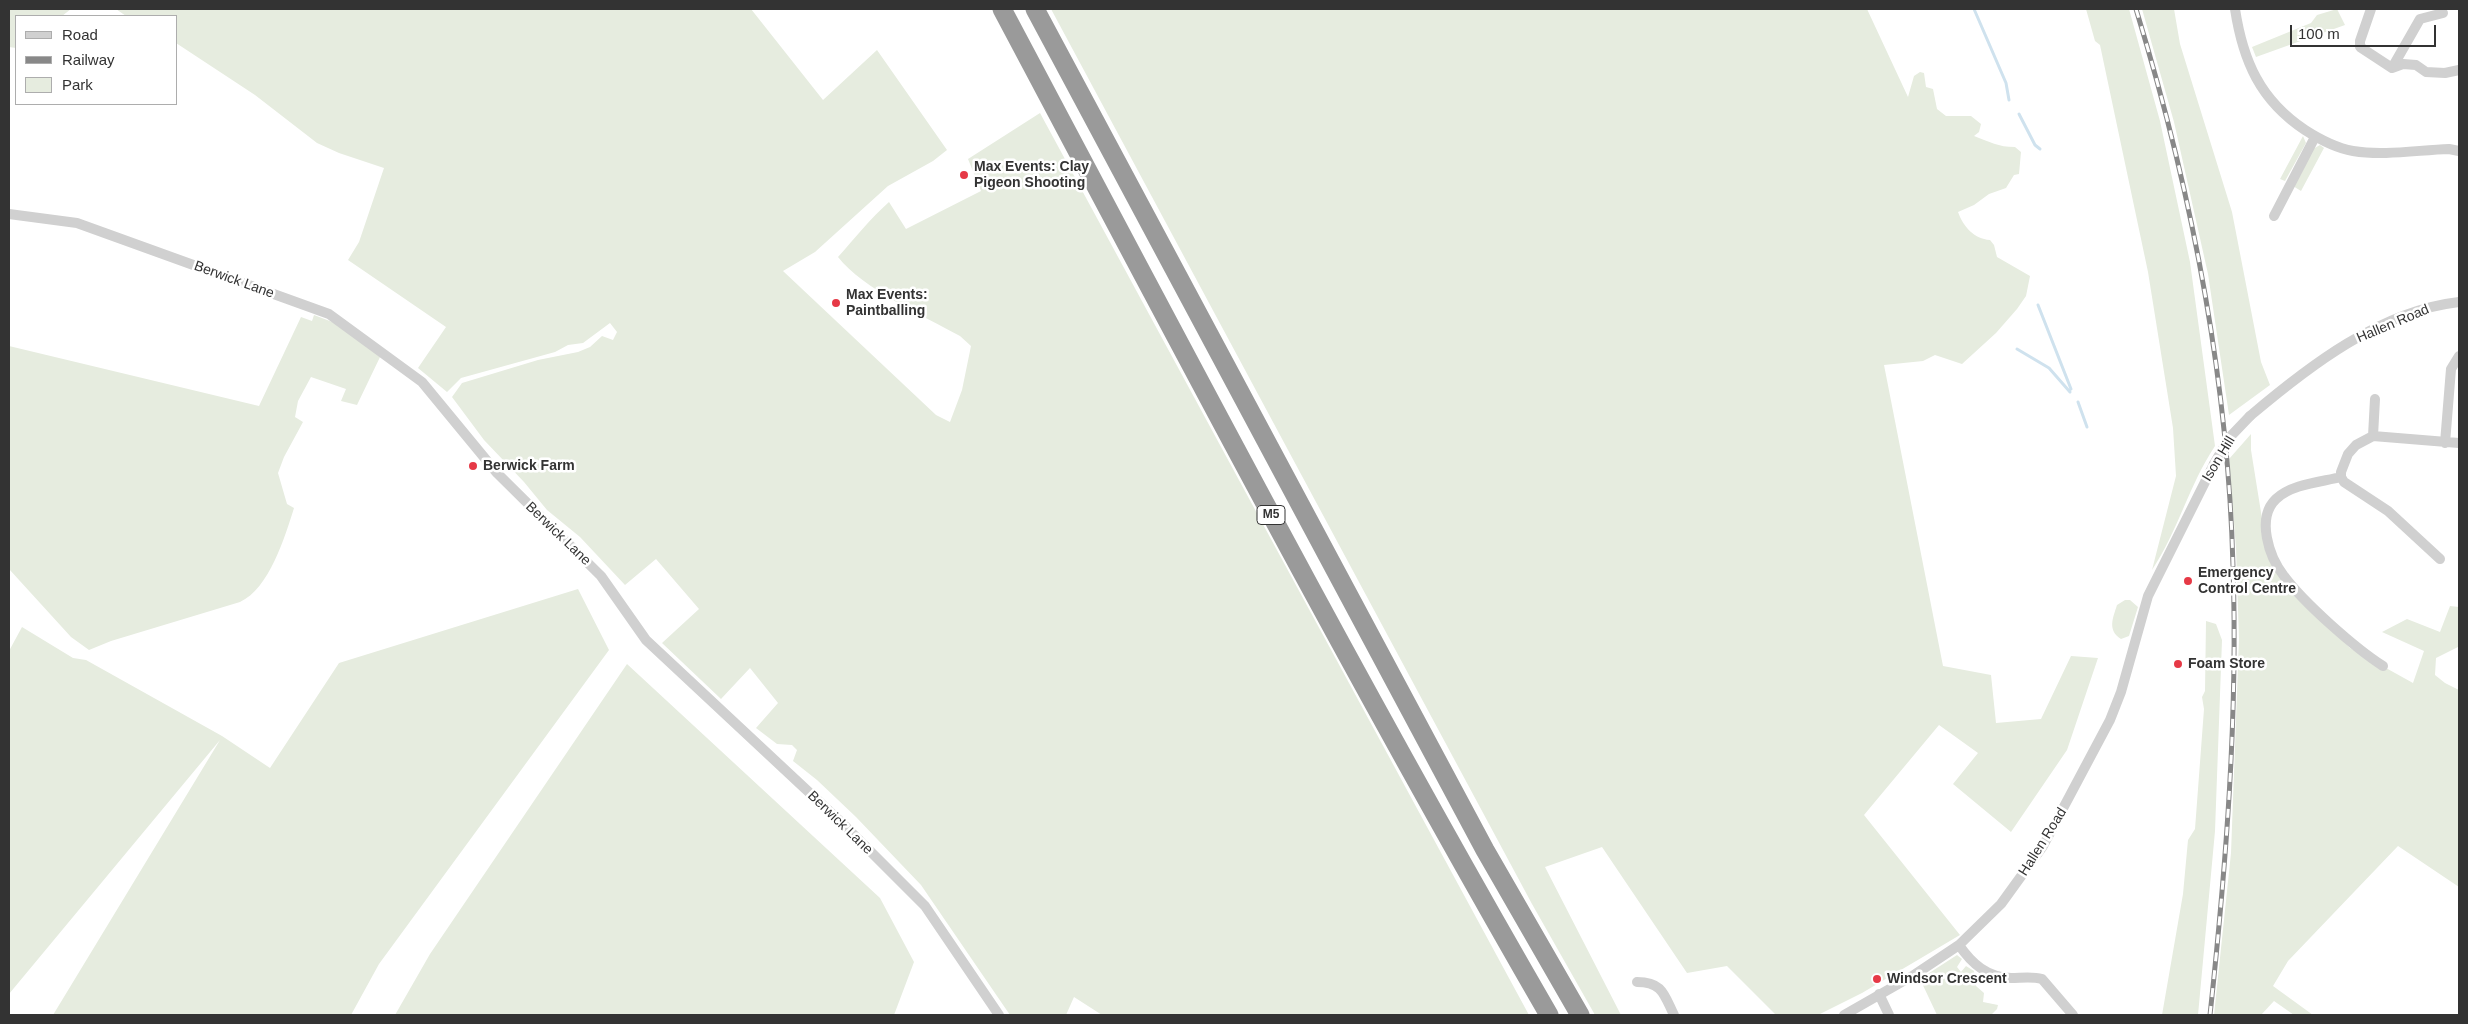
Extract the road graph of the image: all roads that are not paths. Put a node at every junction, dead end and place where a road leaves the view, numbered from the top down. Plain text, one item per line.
1 (1002, 9) edge
2 (1035, 9) edge
3 (2234, 9) edge
4 (2371, 9) edge
5 (2444, 14) dead end
6 (2392, 68) junction
7 (2459, 70) edge
8 (2315, 137) junction
9 (2459, 151) edge
10 (9, 214) edge
11 (2274, 216) dead end
12 (2459, 302) edge
13 (2329, 354) joint
14 (2459, 356) edge
15 (2374, 399) dead end
16 (2373, 436) junction
17 (2445, 442) junction
18 (2459, 444) edge
19 (2341, 477) junction
20 (2440, 559) dead end
21 (2148, 596) joint
22 (2383, 666) dead end
23 (1959, 945) junction
24 (1637, 982) dead end
25 (1879, 994) junction
26 (999, 1015) edge
27 (1550, 1015) edge
28 (1580, 1015) edge
29 (1674, 1015) edge
30 (1844, 1015) edge
31 (1889, 1015) edge
32 (2073, 1015) edge

1 - 27 highway, M5
2 - 28 highway, M5
3 - 8 street
4 - 6 street
5 - 6 street
6 - 7 street
8 - 9 street
8 - 11 street
10 - 26 street, Berwick Lane
12 - 13 street, Hallen Road
13 - 21 street, Ison Hill, bridge
14 - 17 street
15 - 16 street
16 - 17 street
16 - 19 street
17 - 18 street
19 - 20 street
19 - 22 street
21 - 23 street, Hallen Road
23 - 25 street, Hallen Road
23 - 32 street
24 - 29 street
25 - 30 street, Hallen Road
25 - 31 street

